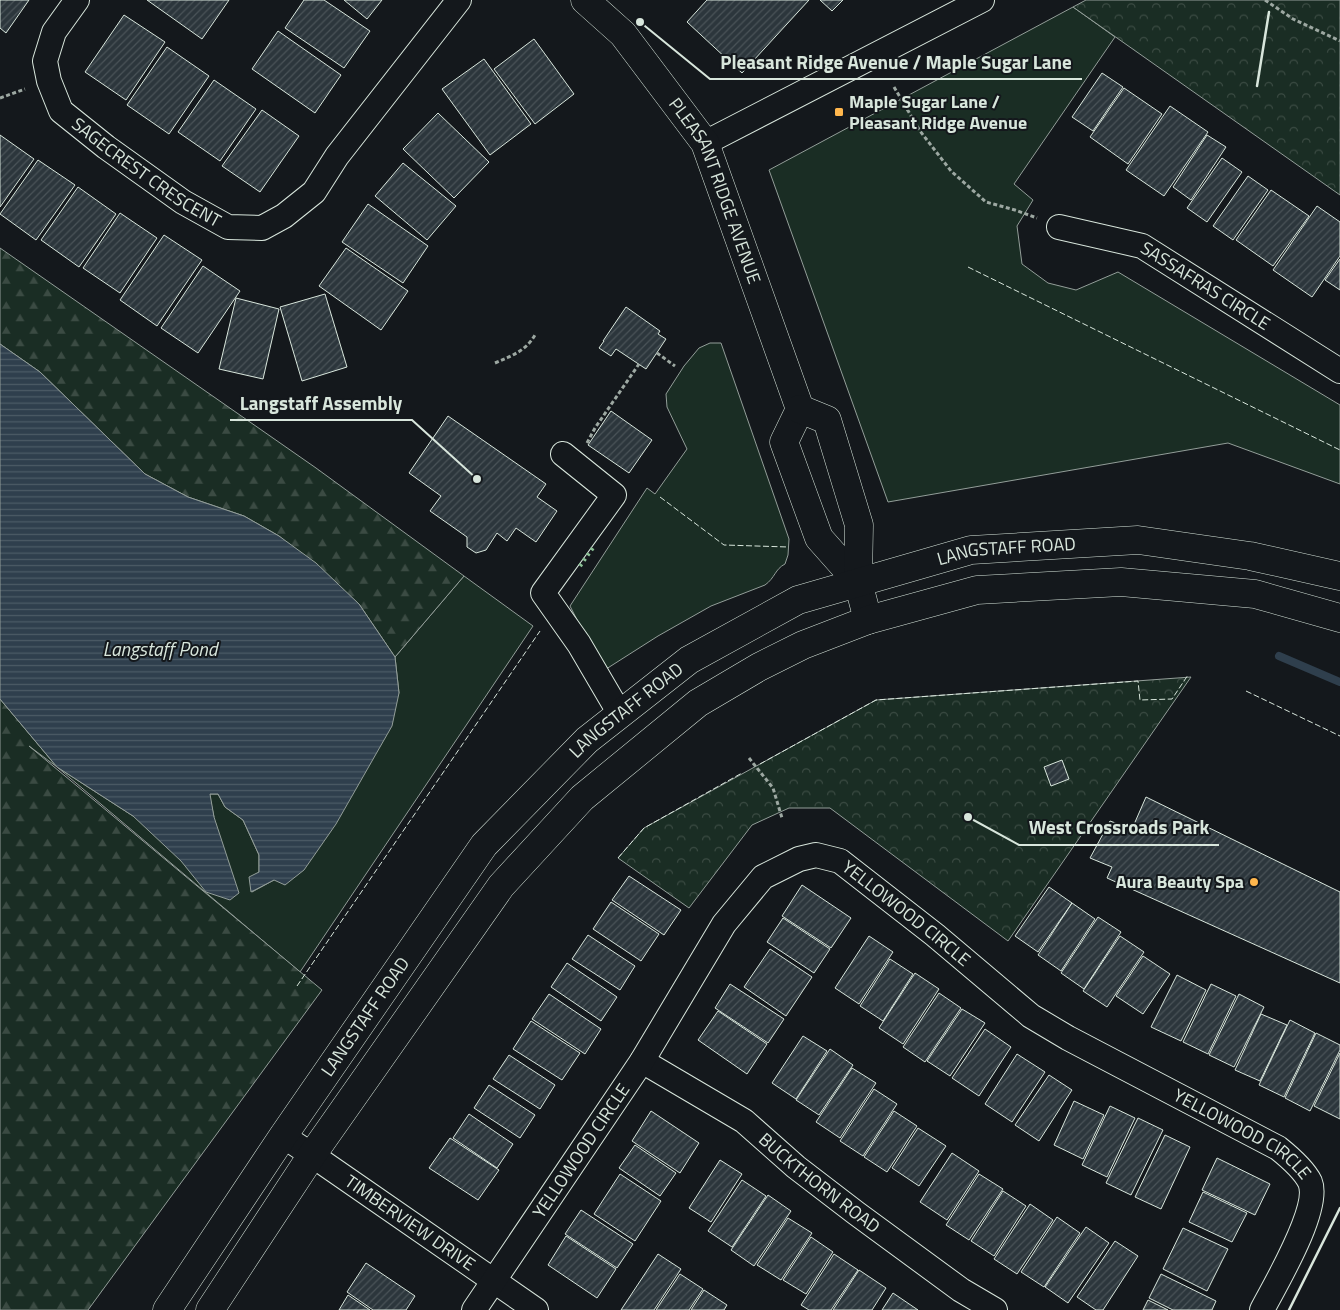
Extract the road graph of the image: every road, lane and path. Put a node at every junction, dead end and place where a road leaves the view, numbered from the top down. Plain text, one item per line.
1 (77, 0) edge
2 (459, 0) edge
3 (585, 0) edge
4 (982, 0) edge
5 (1265, 0) edge
6 (1340, 41) edge
7 (894, 87) dead end
8 (705, 143) junction
9 (1059, 227) joint
10 (535, 335) dead end
11 (657, 353) dead end
12 (495, 363) dead end
13 (639, 364) dead end
14 (675, 366) dead end
15 (1340, 371) edge
16 (800, 409) junction
17 (594, 428) dead end
18 (563, 454) dead end
19 (1340, 576) edge
20 (858, 582) junction
21 (1340, 618) edge
22 (868, 620) junction
23 (620, 714) junction
24 (749, 758) dead end
25 (782, 818) dead end
26 (642, 1060) junction
27 (283, 1136) junction
28 (312, 1154) junction
29 (495, 1281) junction
30 (167, 1310) edge
31 (210, 1310) edge
32 (474, 1310) edge
33 (536, 1310) edge
34 (995, 1310) edge
35 (1262, 1310) edge

1 - 2 street, SAGECREST CRESCENT
3 - 8 main road, PLEASANT RIDGE AVENUE
4 - 8 street
5 - 6 path
7 - 9 path
8 - 16 main road, PLEASANT RIDGE AVENUE
9 - 15 street, SASSAFRAS CIRCLE
10 - 12 path
11 - 14 path
13 - 17 path
16 - 20 main road
16 - 20 main road
18 - 23 street
19 - 20 main road, LANGSTAFF ROAD
20 - 22 main road
20 - 23 main road, LANGSTAFF ROAD
21 - 22 main road, LANGSTAFF ROAD
22 - 28 main road, LANGSTAFF ROAD
23 - 27 main road, LANGSTAFF ROAD
24 - 25 path
26 - 29 street, YELLOWOOD CIRCLE
26 - 34 street, BUCKTHORN ROAD
26 - 35 street, YELLOWOOD CIRCLE
27 - 28 street, TIMBERVIEW DRIVE
27 - 30 main road, LANGSTAFF ROAD
28 - 29 street, TIMBERVIEW DRIVE
28 - 31 main road, LANGSTAFF ROAD
29 - 32 street, YELLOWOOD CIRCLE
29 - 33 street, TIMBERVIEW DRIVE

